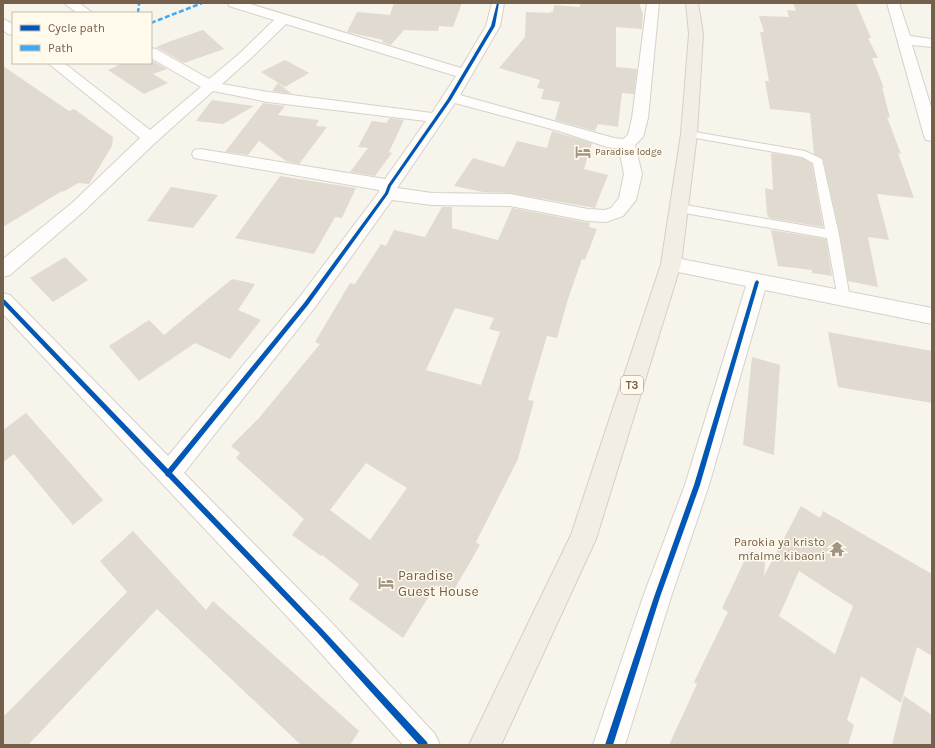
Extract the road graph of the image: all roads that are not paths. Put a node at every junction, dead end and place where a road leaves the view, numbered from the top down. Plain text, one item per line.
1 (70, 3) edge
2 (234, 3) edge
3 (498, 3) edge
4 (653, 3) edge
5 (692, 3) edge
6 (893, 3) edge
7 (84, 12) edge
8 (282, 19) junction
9 (3, 23) edge
10 (12, 29) edge
11 (904, 40) junction
12 (932, 43) edge
13 (152, 53) edge
14 (55, 64) edge
15 (465, 74) junction
16 (210, 86) junction
17 (451, 97) junction
18 (436, 118) junction
19 (689, 134) junction
20 (932, 136) edge
21 (150, 138) junction
22 (626, 144) junction
23 (200, 154) dead end
24 (388, 190) junction
25 (679, 208) junction
26 (833, 235) junction
27 (671, 264) junction
28 (3, 270) edge
29 (757, 282) junction
30 (844, 299) junction
31 (3, 301) edge
32 (932, 316) edge
33 (168, 474) junction
34 (424, 745) edge
35 (485, 745) edge
36 (609, 745) edge

1 - 7 street
2 - 8 street
3 - 15 street
4 - 22 street
5 - 19 highway, T3
6 - 11 street
8 - 15 street
8 - 16 street
9 - 10 street
11 - 12 street
11 - 20 street
13 - 16 street
14 - 21 street
15 - 17 street
16 - 18 street
16 - 21 street
17 - 18 street
17 - 22 street
18 - 24 street
19 - 25 highway, T3
19 - 26 lane
21 - 28 street
22 - 24 street
23 - 24 street
24 - 33 street
25 - 26 lane
25 - 27 highway, T3
26 - 30 lane
27 - 29 street
27 - 35 highway, T3
29 - 30 street
29 - 36 street
30 - 32 street
31 - 33 street
33 - 34 street

